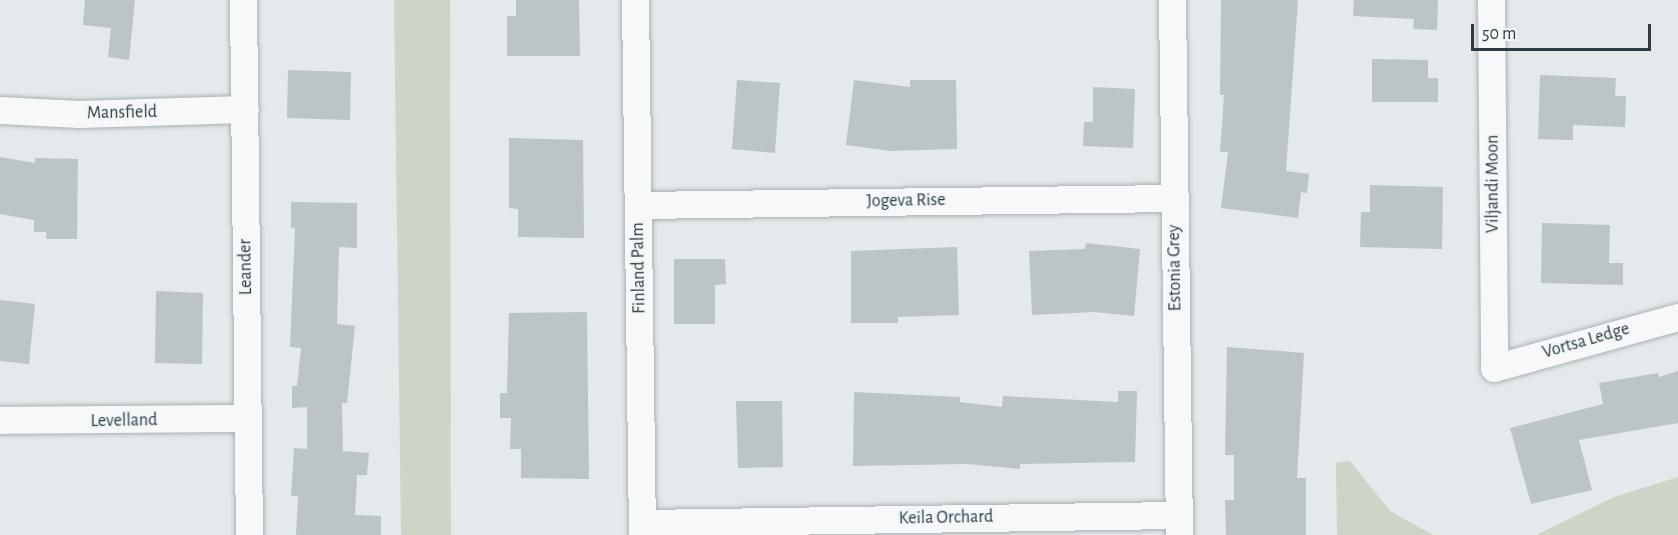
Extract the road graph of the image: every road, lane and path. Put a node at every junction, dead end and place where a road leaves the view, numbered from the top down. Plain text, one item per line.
1 (243, 0) edge
2 (635, 0) edge
3 (1172, 0) edge
4 (1491, 0) edge
5 (0, 110) edge
6 (245, 110) junction
7 (1174, 198) junction
8 (638, 205) junction
9 (1678, 317) edge
10 (1494, 368) joint
11 (248, 418) junction
12 (0, 420) edge
13 (1178, 525) edge
14 (642, 529) edge
15 (249, 535) edge

1 - 6 street, Leander
2 - 8 street, Finland Palm
3 - 7 street, Estonia Grey
4 - 10 street, Viljandi Moon
5 - 6 street, Mansfield
6 - 11 street, Leander
7 - 8 street, Jogeva Rise
7 - 13 street, Estonia Grey
8 - 14 street, Finland Palm
9 - 10 street, Vortsa Ledge
11 - 12 street, Levelland
11 - 15 street, Leander
13 - 14 street, Keila Orchard

